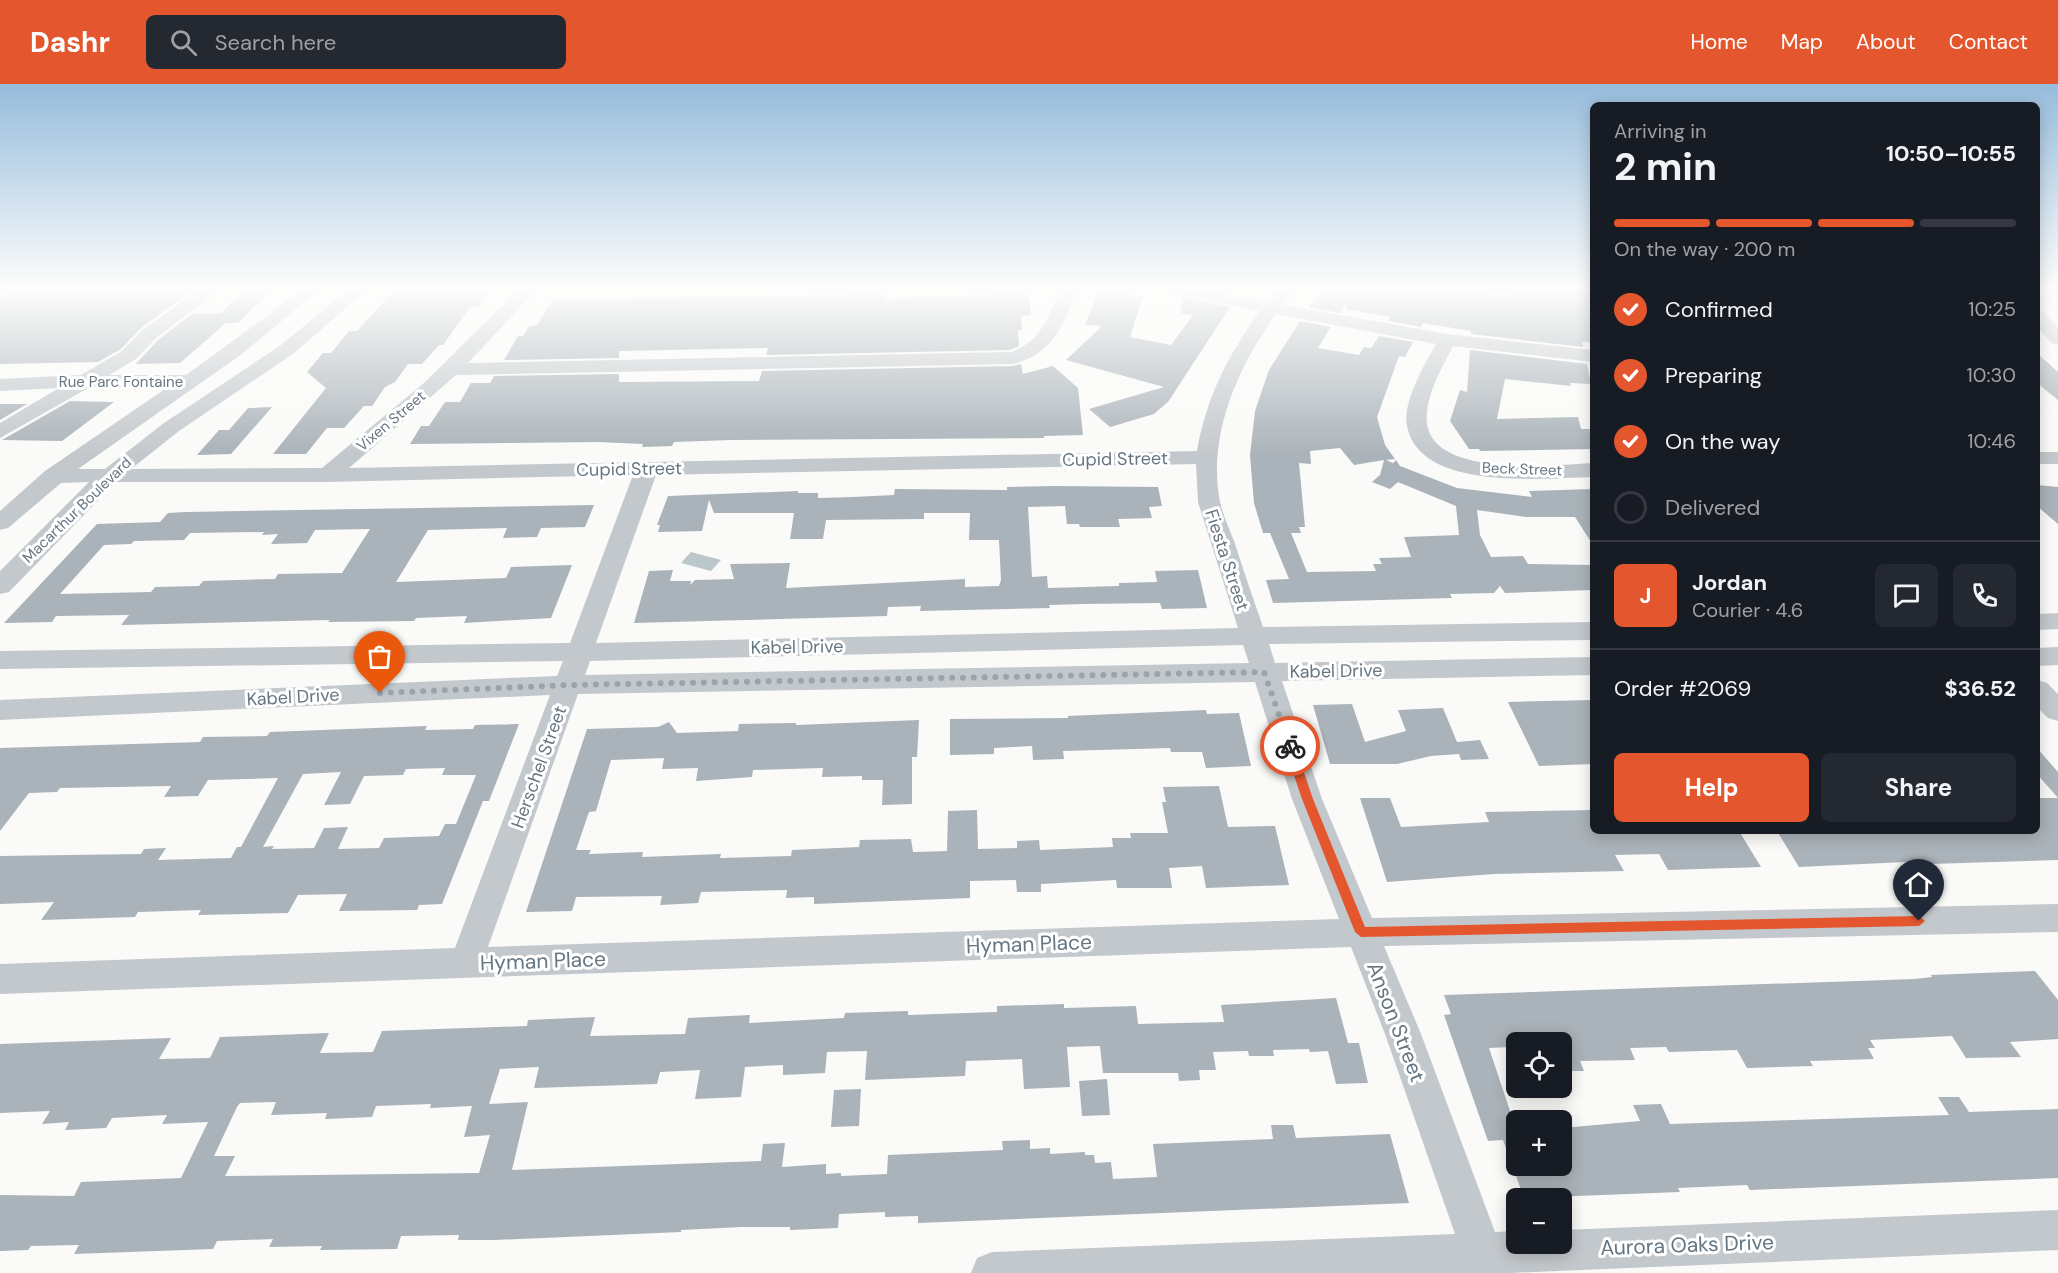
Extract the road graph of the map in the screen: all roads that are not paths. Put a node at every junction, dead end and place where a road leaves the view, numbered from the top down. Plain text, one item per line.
1 (139, 344) edge
2 (242, 344) edge
3 (293, 344) edge
4 (475, 344) edge
5 (1043, 344) edge
6 (1247, 344) edge
7 (1444, 344) edge
8 (1494, 344) edge
9 (1590, 356) edge
10 (452, 369) junction
11 (82, 381) junction
12 (187, 381) junction
13 (243, 381) junction
14 (0, 385) edge
15 (0, 432) edge
16 (1206, 458) junction
17 (2040, 458) edge
18 (2058, 458) edge
19 (647, 468) junction
20 (1590, 470) edge
21 (327, 475) junction
22 (53, 476) junction
23 (109, 477) junction
24 (172, 477) junction
25 (0, 523) edge
26 (60, 523) junction
27 (0, 586) edge
28 (2058, 621) edge
29 (2040, 622) edge
30 (1590, 631) edge
31 (1252, 636) junction
32 (581, 652) junction
33 (2058, 656) edge
34 (2040, 657) edge
35 (0, 660) edge
36 (1590, 666) edge
37 (1264, 672) junction
38 (570, 685) junction
39 (2040, 693) edge
40 (0, 710) edge
41 (2058, 711) edge
42 (2058, 918) edge
43 (1361, 932) junction
44 (466, 963) junction
45 (0, 979) edge
46 (2058, 1230) edge
47 (1485, 1263) edge
48 (992, 1273) edge

1 - 11 street
2 - 12 street, Macarthur Boulevard
3 - 13 street, Macarthur Boulevard
4 - 10 street, Vixen Street
5 - 10 street
6 - 16 street, Fiesta Street
7 - 20 street, Beck Street
8 - 9 street
10 - 21 street, Vixen Street
11 - 12 street, Rue Parc Fontaine
11 - 14 street, Rue Parc Fontaine
11 - 15 street
12 - 13 street, Rue Parc Fontaine
12 - 22 street, Macarthur Boulevard
13 - 23 street, Macarthur Boulevard
16 - 19 street, Cupid Street
16 - 31 street, Fiesta Street
17 - 18 street
19 - 21 street, Cupid Street
19 - 32 street, Herschel Street
21 - 24 street, Cupid Street
22 - 23 street, Cupid Street
22 - 25 street, Macarthur Boulevard
23 - 24 street, Cupid Street
23 - 26 street, Macarthur Boulevard
24 - 26 street
26 - 27 street, Macarthur Boulevard
28 - 29 street
30 - 31 street, Kabel Drive
31 - 32 street, Kabel Drive
31 - 37 street, Anson Street
32 - 35 street, Kabel Drive
32 - 38 street, Herschel Street
33 - 34 street
36 - 37 street, Kabel Drive
37 - 38 street, Kabel Drive
37 - 43 street, Anson Street
38 - 40 street, Kabel Drive
38 - 44 street, Herschel Street
39 - 41 street
42 - 43 street, Hyman Place
43 - 44 street, Hyman Place
43 - 47 street, Anson Street
44 - 45 street, Hyman Place
46 - 47 street, Aurora Oaks Drive
47 - 48 street, Aurora Oaks Drive

